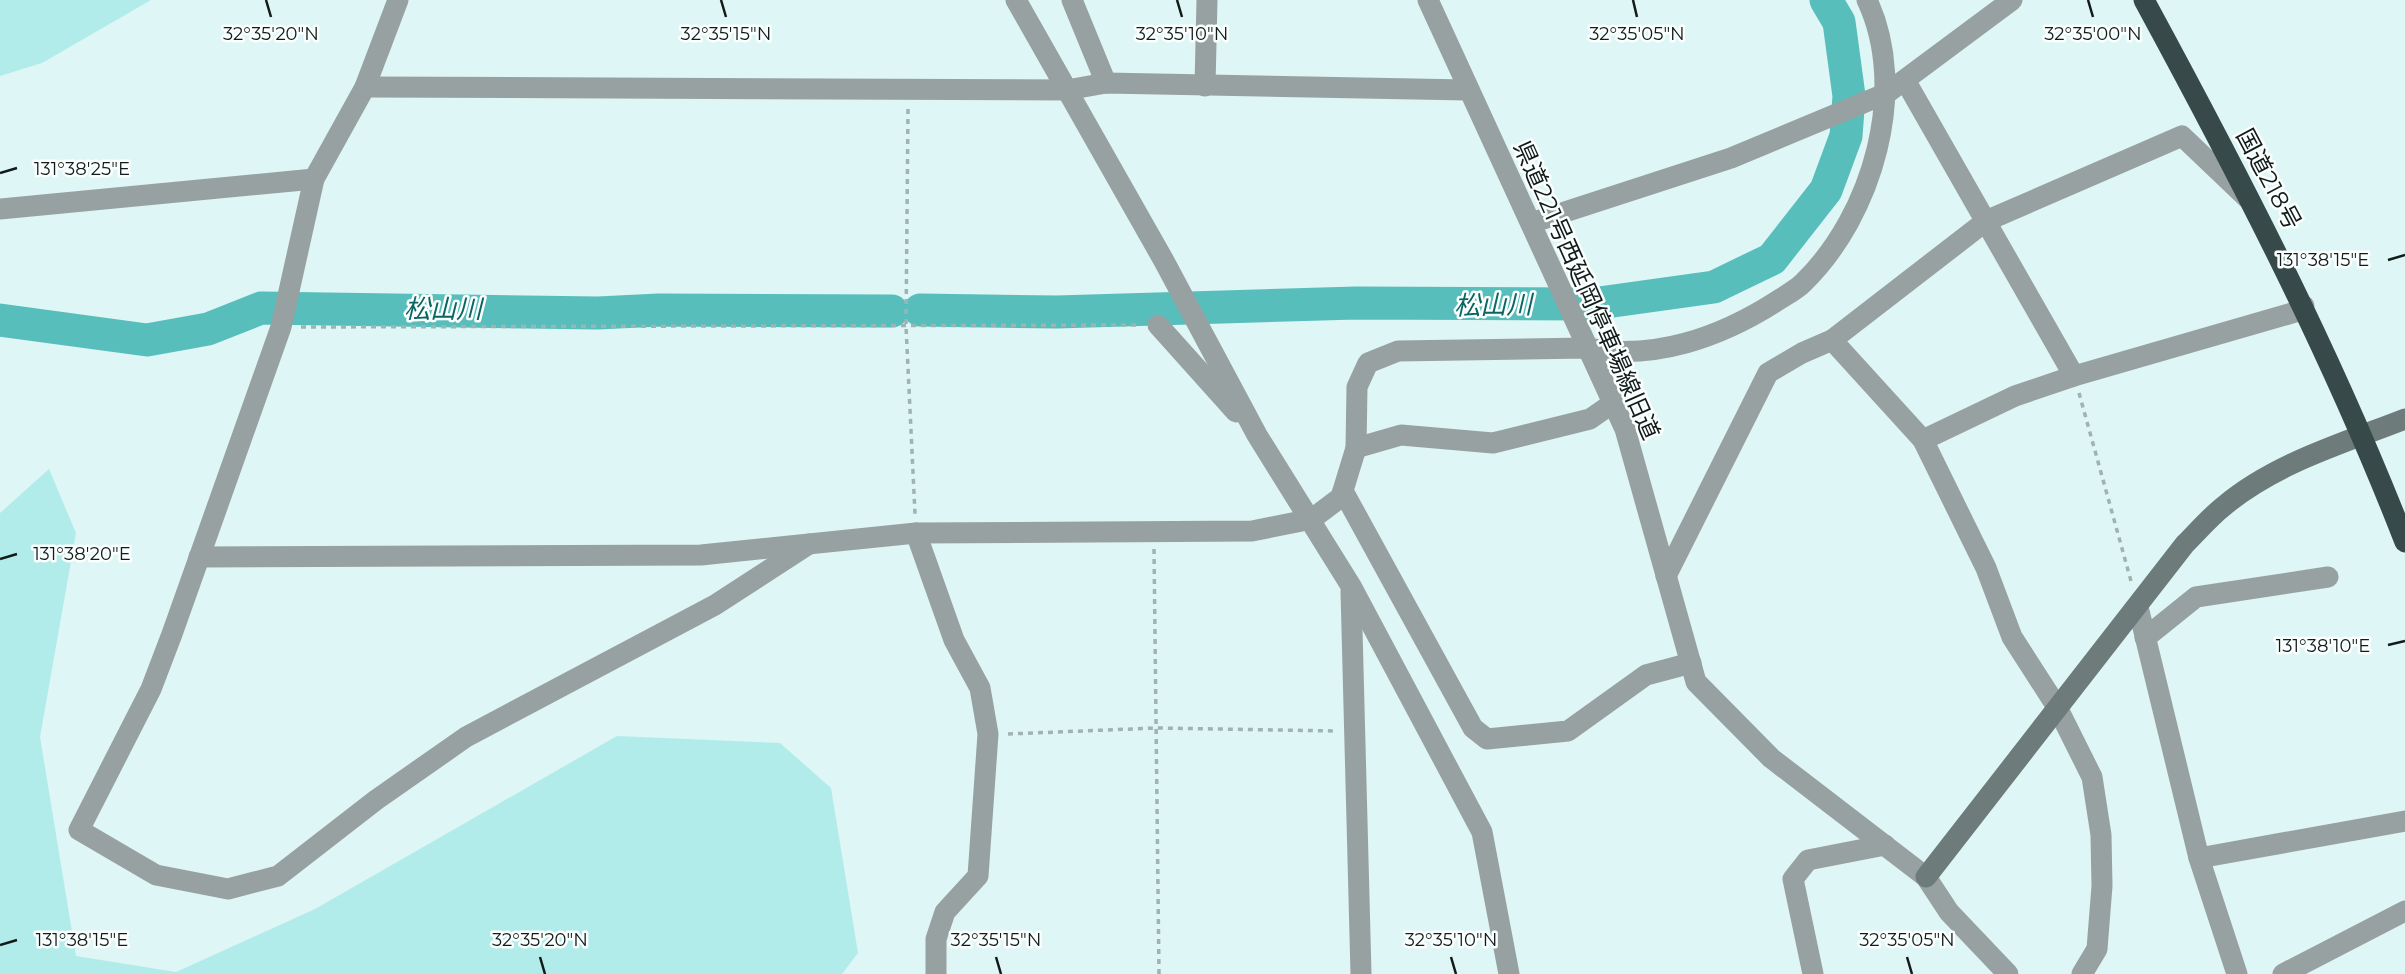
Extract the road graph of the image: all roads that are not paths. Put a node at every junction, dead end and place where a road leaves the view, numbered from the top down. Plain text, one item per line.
1 (398, 0) edge
2 (1016, 0) edge
3 (1072, 0) edge
4 (1207, 0) edge
5 (1428, 0) edge
6 (1867, 0) edge
7 (2012, 0) edge
8 (2144, 0) edge
9 (1905, 80) junction
10 (1106, 83) junction
11 (1205, 86) junction
12 (365, 87) junction
13 (1067, 90) junction
14 (1467, 90) junction
15 (1886, 93) junction
16 (314, 179) junction
17 (2254, 204) junction
18 (0, 209) edge
19 (1986, 221) junction
20 (1531, 223) junction
21 (2304, 306) junction
22 (1158, 326) road end
23 (1832, 340) junction
24 (1587, 348) junction
25 (2074, 376) junction
26 (1613, 403) junction
27 (2399, 421) edge
28 (2362, 434) junction
29 (1257, 435) junction
30 (1923, 440) junction
31 (1356, 448) junction
32 (1343, 491) junction
33 (1312, 519) junction
34 (916, 533) junction
35 (2405, 542) edge
36 (808, 544) junction
37 (199, 557) junction
38 (1666, 576) junction
39 (2328, 577) dead end
40 (1351, 586) junction
41 (2138, 607) junction
42 (2145, 638) junction
43 (1691, 663) junction
44 (2057, 707) junction
45 (2405, 821) edge
46 (1885, 845) junction
47 (2199, 858) junction
48 (1926, 877) junction
49 (2405, 911) edge
50 (936, 974) edge
51 (1361, 974) edge
52 (1509, 974) edge
53 (1813, 974) edge
54 (2008, 974) edge
55 (2082, 974) edge
56 (2237, 974) edge
57 (2283, 974) edge

1 - 12 street
2 - 13 street
3 - 10 street
4 - 11 street
5 - 14 street, 県道221号西延岡停車場線旧道
6 - 15 street
7 - 9 street
8 - 17 highway, 国道218号
9 - 15 street
9 - 19 street
10 - 11 street
10 - 13 street
11 - 14 street
12 - 13 street
12 - 16 street
13 - 29 street
14 - 20 street, 県道221号西延岡停車場線旧道
15 - 20 street
15 - 24 street
16 - 18 street
16 - 37 street
17 - 19 street
17 - 21 highway, 国道218号
19 - 23 street
19 - 25 street
20 - 24 street, 県道221号西延岡停車場線旧道
21 - 25 street
21 - 28 highway, 国道218号
22 - 29 street
23 - 30 street
23 - 38 street
24 - 26 street, 県道221号西延岡停車場線旧道
24 - 31 street
25 - 30 street
26 - 31 street
26 - 38 street, 県道221号西延岡停車場線旧道
27 - 28 street
28 - 35 highway, 国道218号
28 - 41 street
29 - 33 street
30 - 44 street
31 - 32 street
32 - 33 street
32 - 43 street
33 - 34 street
33 - 40 street
34 - 36 street
34 - 50 street
36 - 37 street
36 - 37 street
38 - 43 street, 県道221号西延岡停車場線旧道
39 - 42 street
40 - 51 street
40 - 52 street
41 - 42 street
41 - 44 street
42 - 47 street
43 - 46 street, 県道221号西延岡停車場線旧道
44 - 48 street
44 - 55 street
45 - 47 street
46 - 48 street, 県道221号西延岡停車場線旧道
46 - 53 street
47 - 56 street
48 - 54 street, 県道221号西延岡停車場線旧道
49 - 57 street

